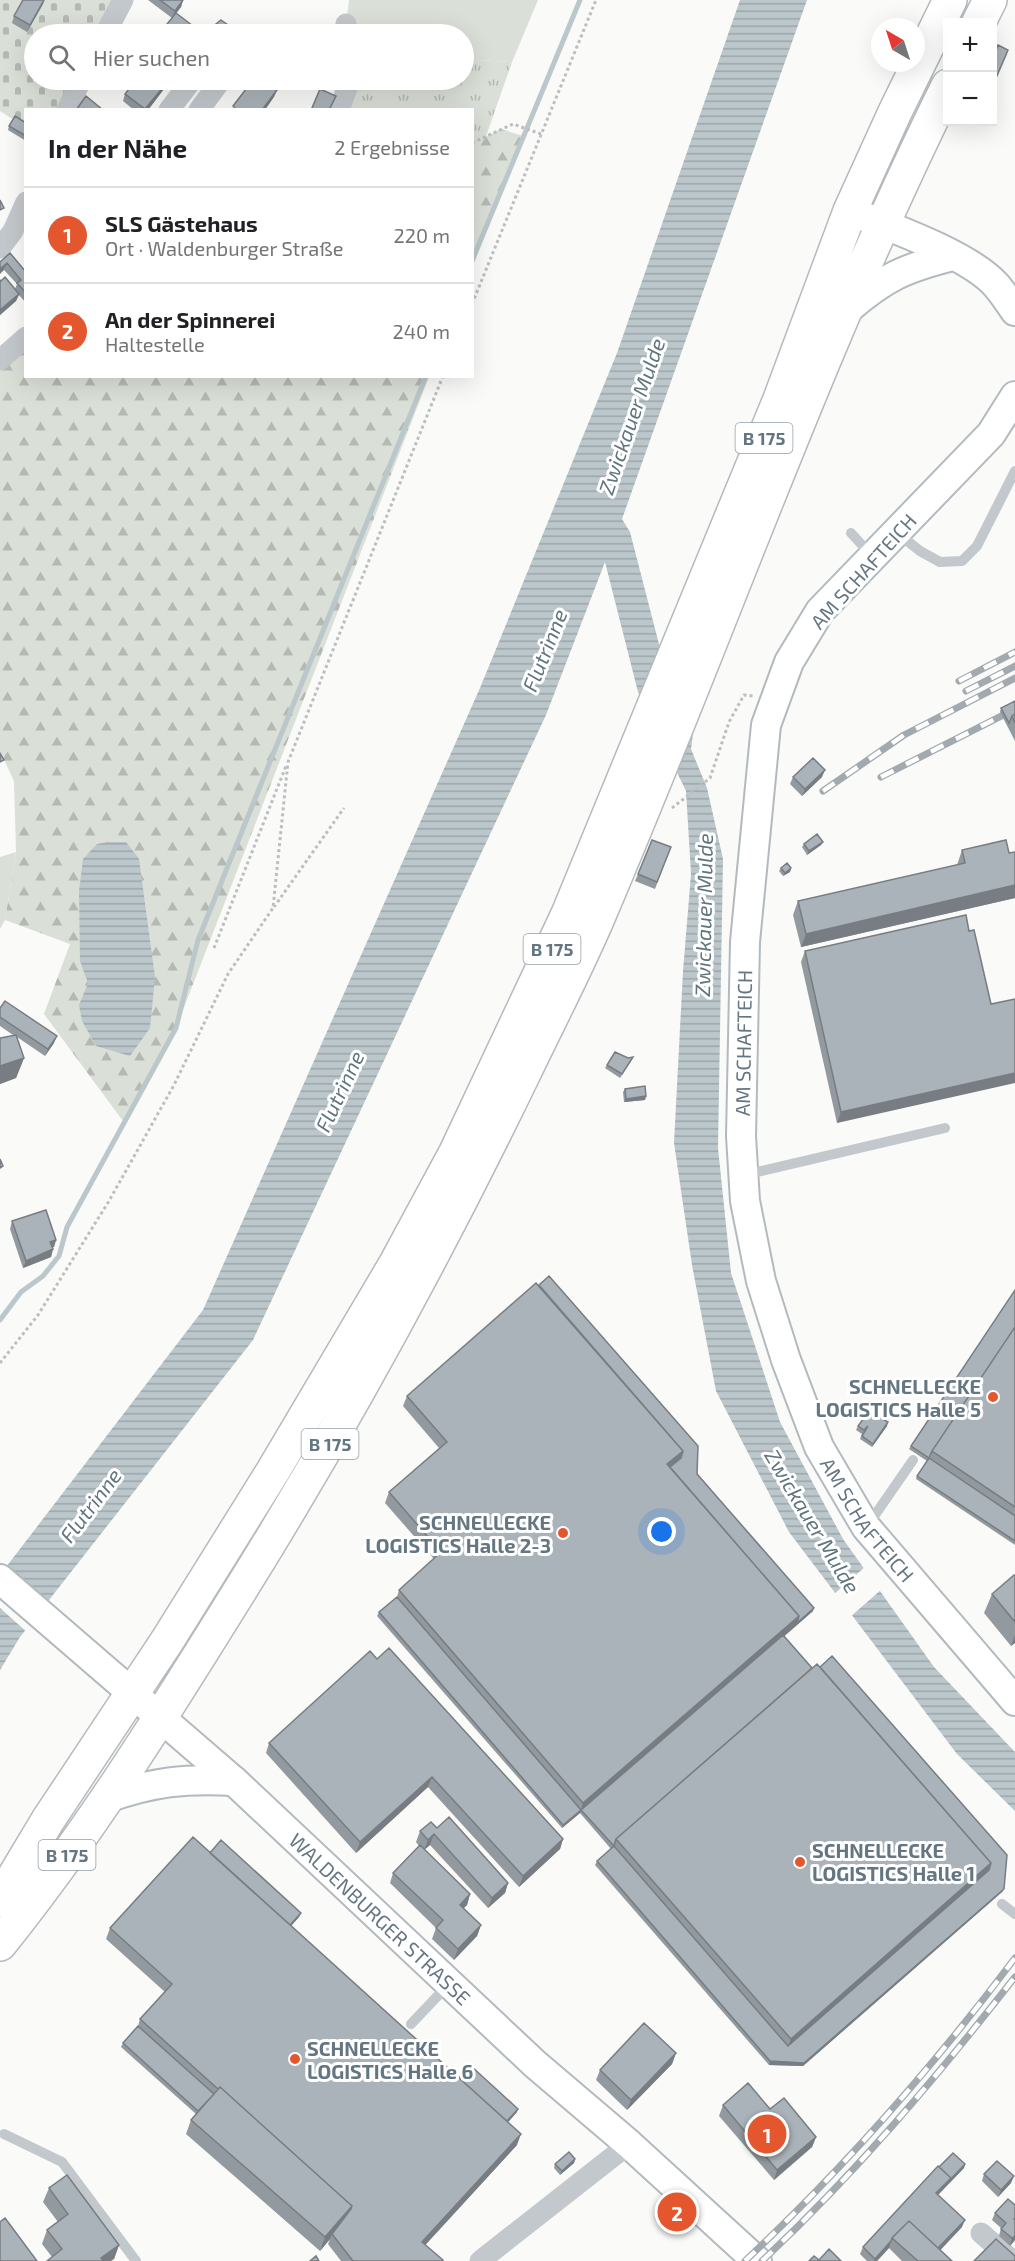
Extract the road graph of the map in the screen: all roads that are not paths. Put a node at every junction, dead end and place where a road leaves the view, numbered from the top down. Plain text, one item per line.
1 (123, 0) edge
2 (950, 0) edge
3 (990, 0) edge
4 (981, 18) edge
5 (110, 24) edge
6 (76, 90) edge
7 (184, 90) edge
8 (214, 90) edge
9 (346, 90) edge
10 (943, 97) edge
11 (68, 108) edge
12 (171, 108) edge
13 (200, 108) edge
14 (340, 108) edge
15 (24, 206) edge
16 (850, 211) junction
17 (883, 224) junction
18 (0, 248) edge
19 (952, 256) junction
20 (848, 309) junction
21 (1015, 311) edge
22 (24, 339) edge
23 (0, 360) edge
24 (1015, 396) edge
25 (1015, 471) edge
26 (896, 532) junction
27 (851, 533) dead end
28 (872, 556) junction
29 (682, 674) junction
30 (945, 1128) dead end
31 (743, 1175) junction
32 (913, 1460) dead end
33 (866, 1527) junction
34 (0, 1579) edge
35 (132, 1692) junction
36 (1015, 1701) edge
37 (162, 1717) junction
38 (234, 1781) junction
39 (107, 1798) junction
40 (0, 1900) edge
41 (1002, 1904) dead end
42 (1015, 1914) edge
43 (0, 1944) edge
44 (449, 1984) junction
45 (411, 2024) dead end
46 (4, 2134) dead end
47 (629, 2144) junction
48 (981, 2233) dead end
49 (136, 2261) edge
50 (480, 2261) edge
51 (757, 2261) edge
52 (1013, 2261) edge

1 - 5 street
2 - 16 main road, B 175
3 - 4 main road
6 - 11 street
7 - 12 street
8 - 13 street
9 - 14 street
10 - 17 main road, B 175
15 - 18 street
16 - 17 street
16 - 29 main road, B 175
17 - 19 street
17 - 20 main road, B 175
19 - 20 street
19 - 21 street
20 - 29 main road, B 175
22 - 23 street
24 - 26 street, AM SCHAFTEICH
25 - 26 lane
26 - 28 street, AM SCHAFTEICH
27 - 28 lane
28 - 31 street, AM SCHAFTEICH
29 - 35 main road, B 175
29 - 37 main road, B 175
30 - 31 lane
31 - 33 street, AM SCHAFTEICH
32 - 33 lane
33 - 36 street, AM SCHAFTEICH
34 - 35 street, WALDENBURGER STRASSE
35 - 37 street, WALDENBURGER STRASSE
35 - 40 main road, B 175
37 - 38 street, WALDENBURGER STRASSE
37 - 39 main road, B 175
38 - 39 street
38 - 44 street, WALDENBURGER STRASSE
39 - 43 main road, B 175
41 - 42 lane
44 - 45 lane
44 - 47 street, WALDENBURGER STRASSE
46 - 49 lane
47 - 50 street
47 - 51 street, WALDENBURGER STRASSE
48 - 52 street

